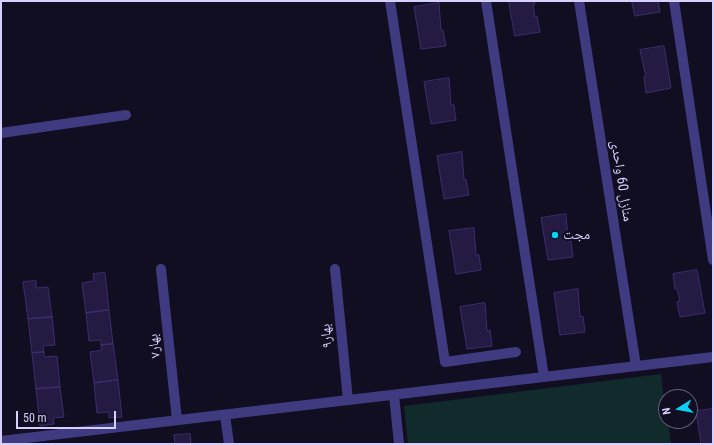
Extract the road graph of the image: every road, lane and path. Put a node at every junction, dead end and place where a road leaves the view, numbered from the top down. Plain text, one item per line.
1 (390, 1) edge
2 (486, 1) edge
3 (579, 1) edge
4 (674, 1) edge
5 (126, 115) dead end
6 (1, 133) edge
7 (713, 260) edge
8 (161, 268) dead end
9 (335, 269) dead end
10 (516, 352) dead end
11 (713, 357) edge
12 (636, 366) junction
13 (544, 377) junction
14 (394, 395) junction
15 (348, 400) junction
16 (225, 415) junction
17 (177, 420) junction
18 (60, 439) edge
19 (1, 441) edge
20 (229, 444) edge
21 (399, 444) edge

1 - 10 street
2 - 13 street
3 - 12 street, منازل 60 واحدی
4 - 7 street
5 - 6 street
8 - 17 street, بهار۷
9 - 15 street, بهار۹
11 - 12 street
12 - 13 street
13 - 14 street
14 - 15 street
14 - 21 street
15 - 16 street
16 - 17 street
16 - 20 street
17 - 18 street
18 - 19 street

